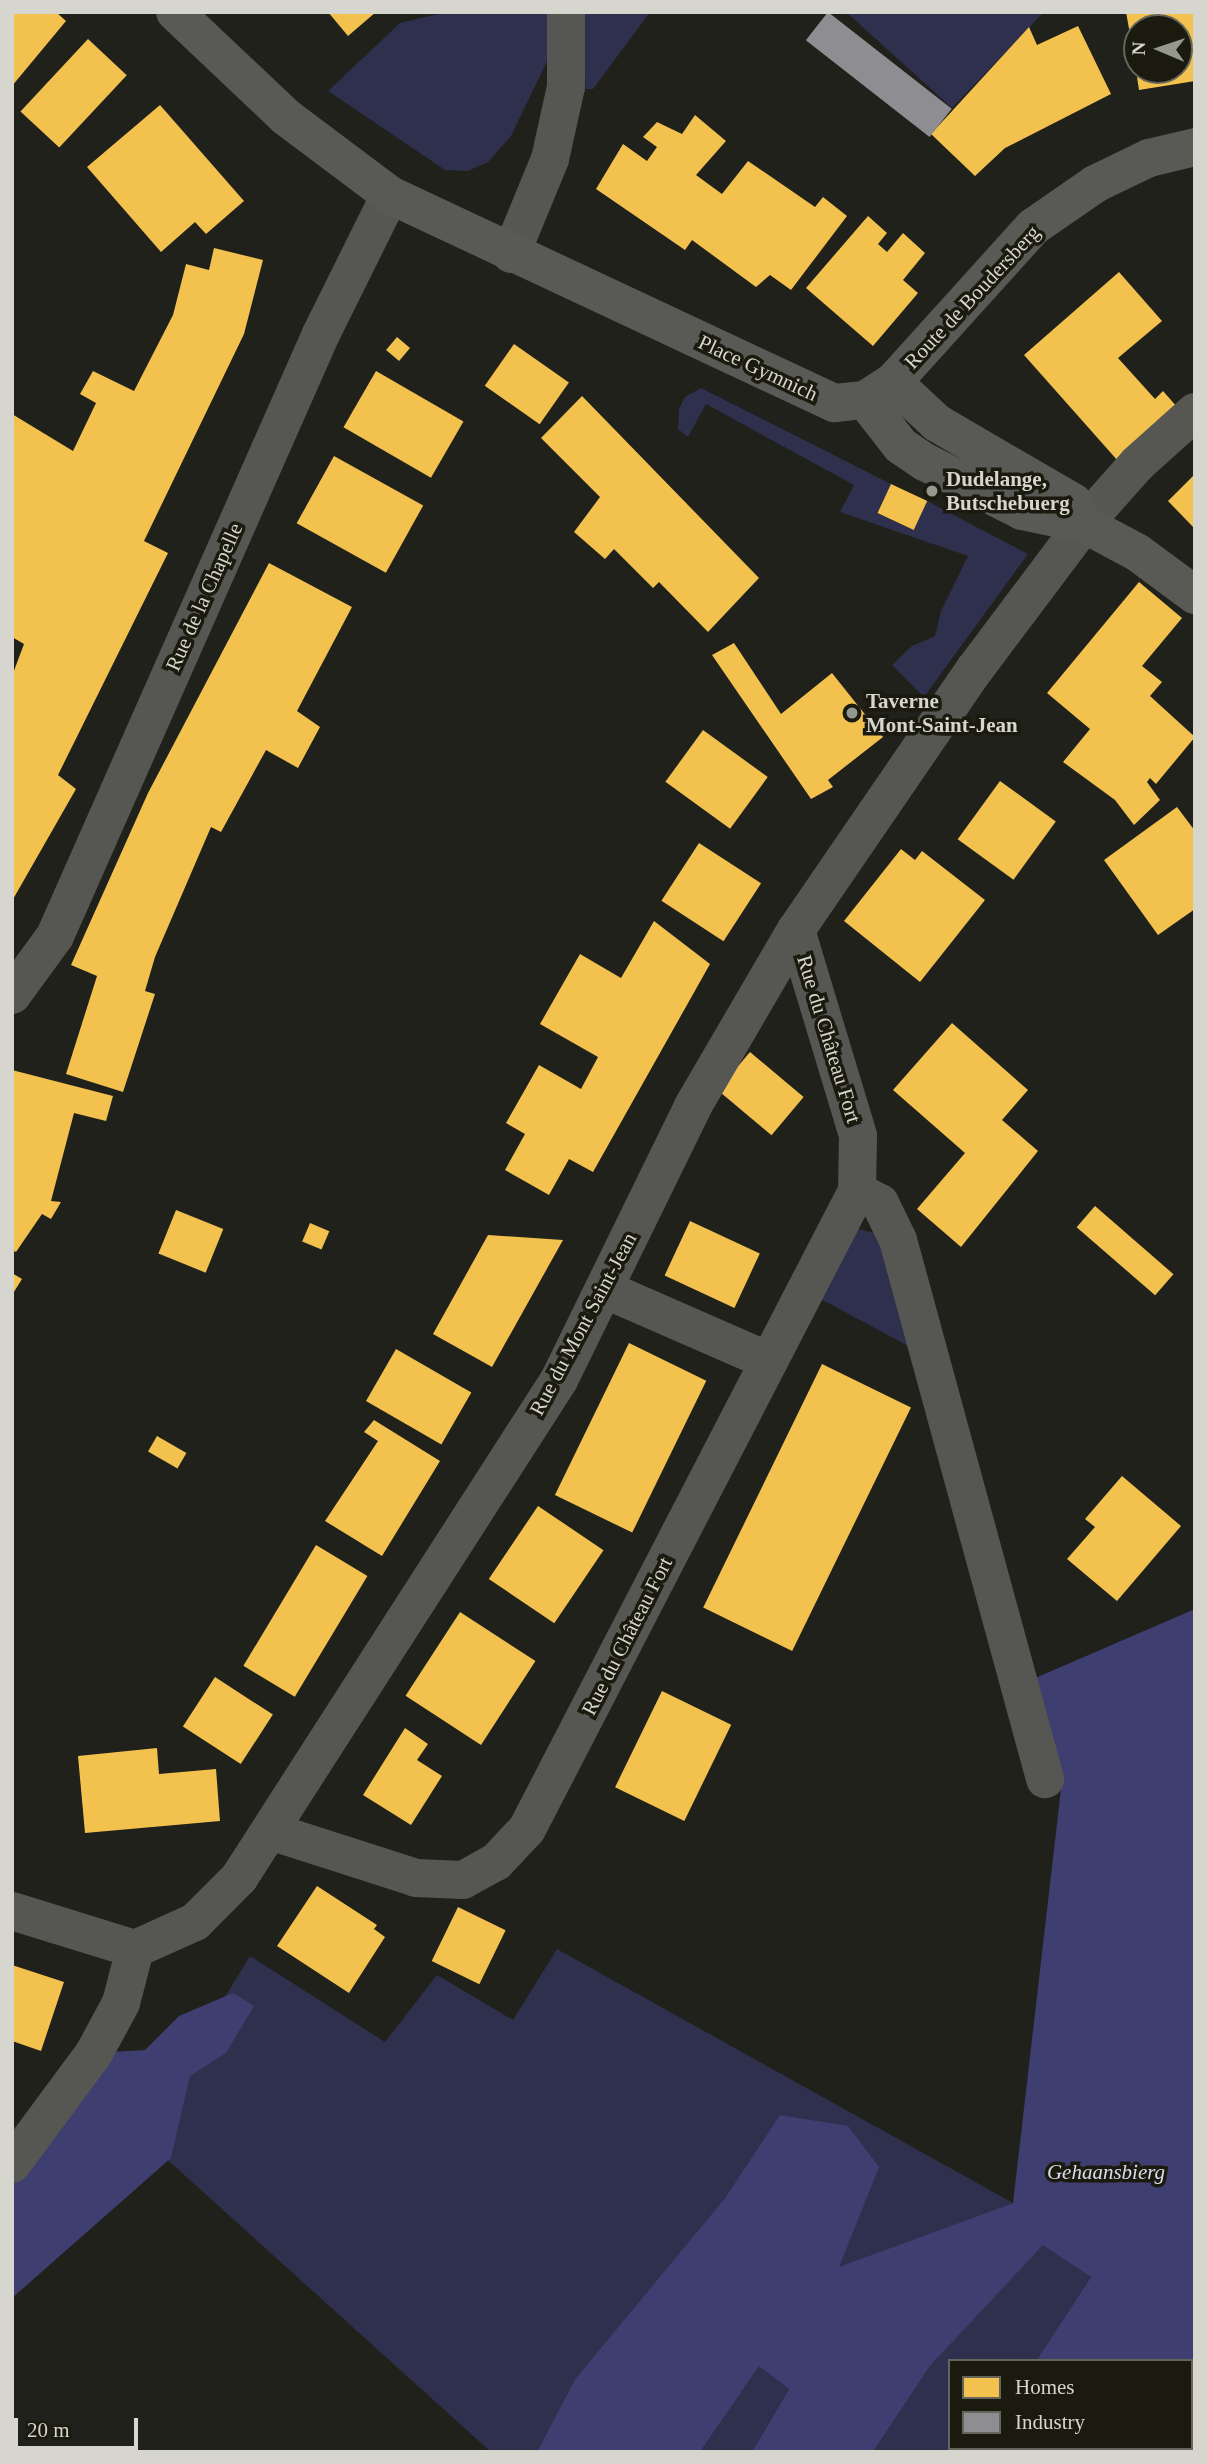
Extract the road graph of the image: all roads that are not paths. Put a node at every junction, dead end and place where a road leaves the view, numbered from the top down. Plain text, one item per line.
1 (175, 12) edge
2 (566, 12) edge
3 (1195, 147) edge
4 (390, 195) junction
5 (510, 254) junction
6 (879, 391) junction
7 (1195, 412) edge
8 (1084, 524) junction
9 (1195, 595) edge
10 (796, 930) junction
11 (12, 995) edge
12 (857, 1191) junction
13 (604, 1289) junction
14 (769, 1361) junction
15 (1045, 1779) dead end
16 (270, 1831) junction
17 (12, 1911) edge
18 (135, 1949) junction
19 (12, 2164) edge

1 - 4 main road, Place Gymnich
2 - 5 street
3 - 6 main road, Route de Boudersberg
4 - 5 main road, Place Gymnich
4 - 11 street, Rue de la Chapelle
5 - 6 main road, Place Gymnich
6 - 8 main road
7 - 8 street, Rue du Mont Saint-Jean
8 - 9 main road
8 - 10 street, Rue du Mont Saint-Jean
10 - 12 street, Rue du Château Fort
10 - 13 street, Rue du Mont Saint-Jean
12 - 14 street, Rue du Château Fort
12 - 15 street
13 - 14 street
13 - 16 street, Rue du Mont Saint-Jean
14 - 16 street, Rue du Château Fort
16 - 18 street, Rue du Mont Saint-Jean
17 - 18 street
18 - 19 street

